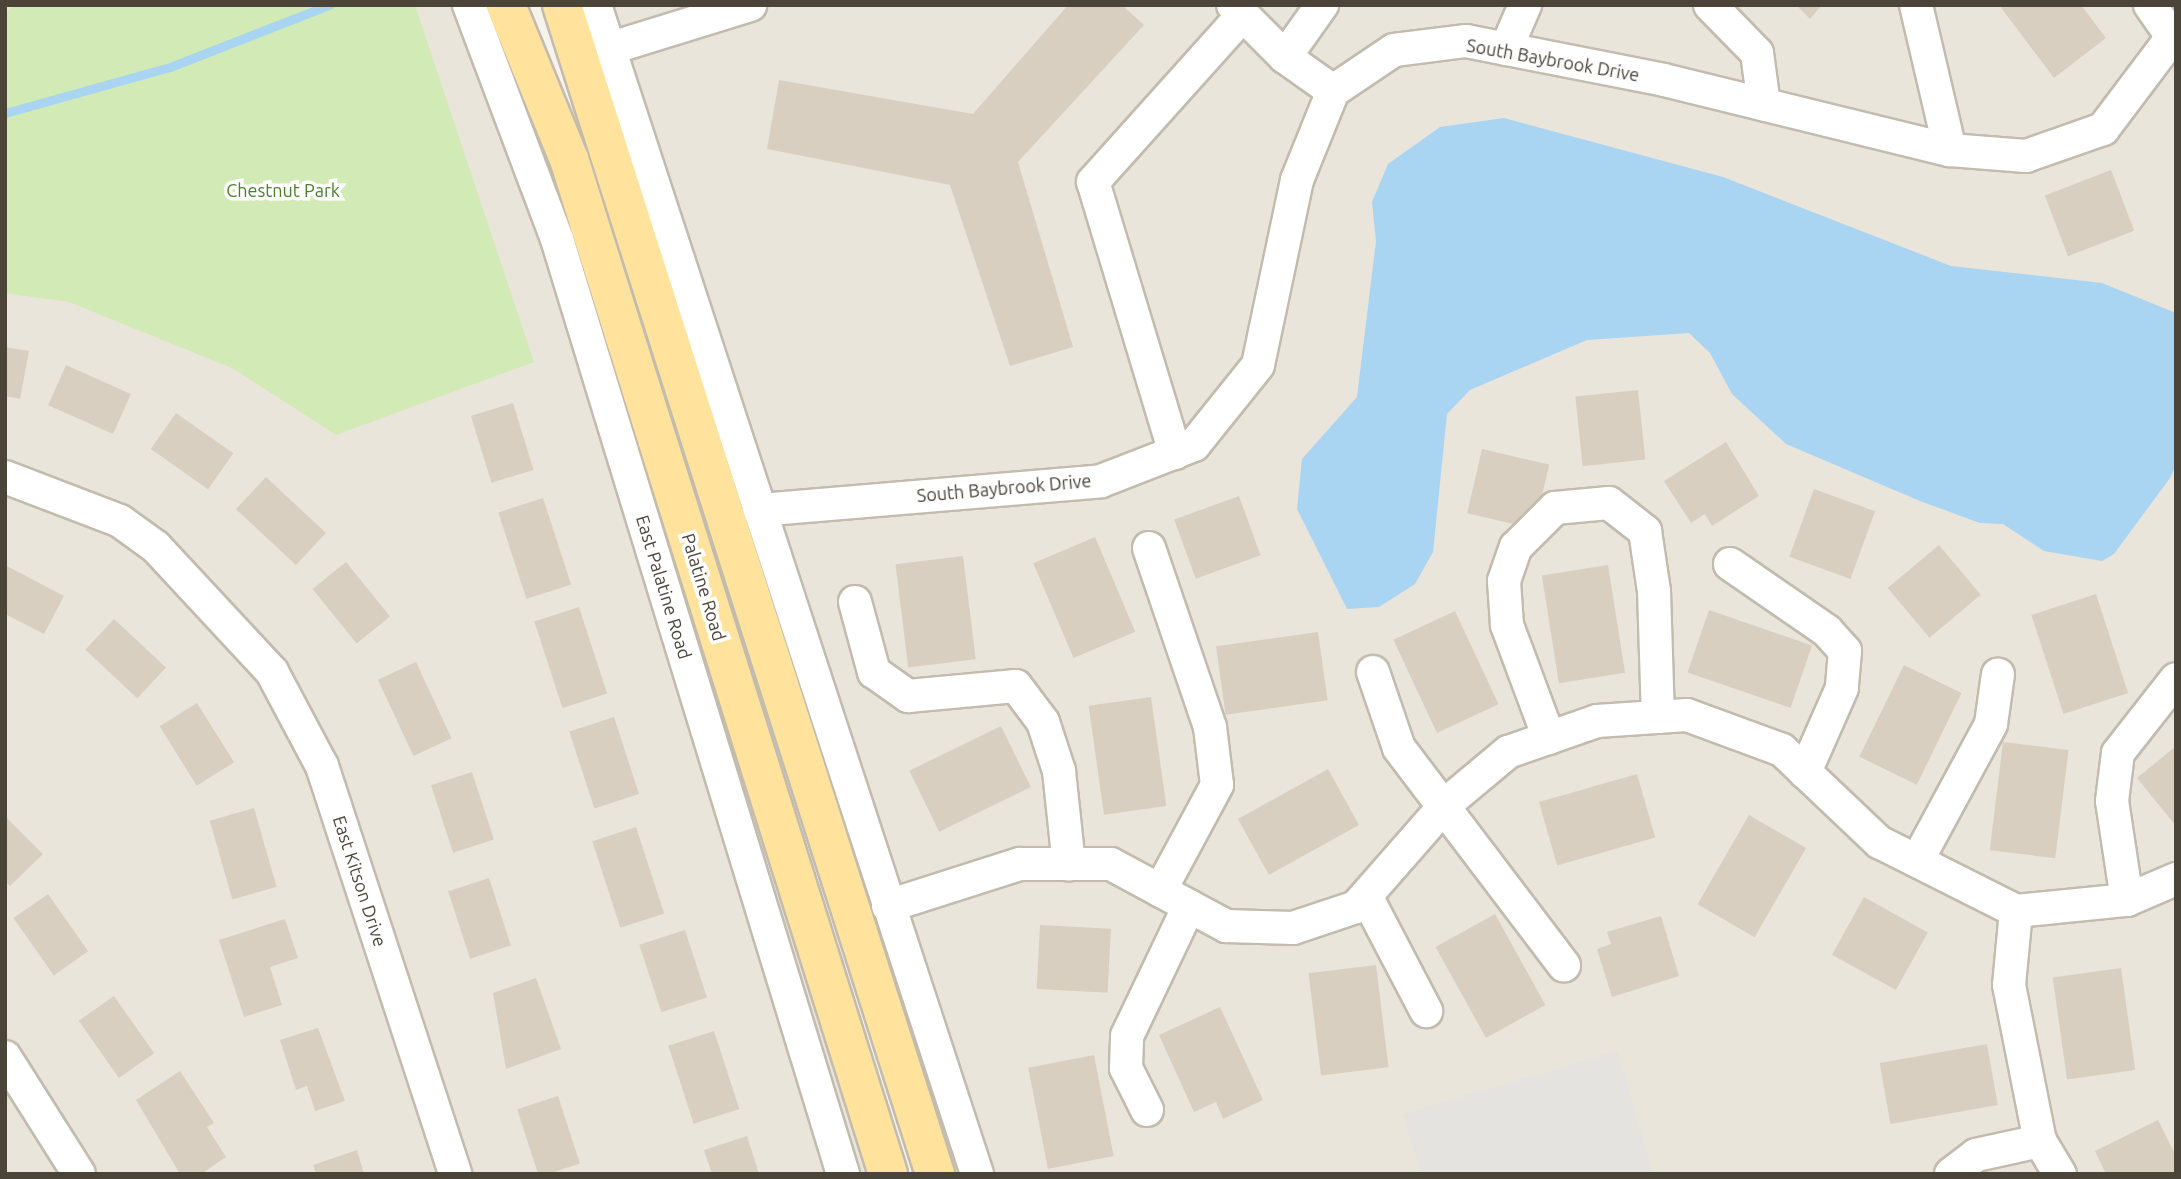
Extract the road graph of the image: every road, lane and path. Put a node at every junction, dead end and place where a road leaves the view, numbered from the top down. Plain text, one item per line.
1 (469, 5) edge
2 (506, 5) edge
3 (562, 5) edge
4 (595, 5) edge
5 (750, 5) edge
6 (1322, 5) edge
7 (1525, 5) edge
8 (1710, 5) edge
9 (1916, 5) edge
10 (2150, 5) edge
11 (1238, 10) edge
12 (2174, 34) edge
13 (608, 49) junction
14 (1506, 49) junction
15 (1284, 57) junction
16 (1333, 92) junction
17 (1764, 105) junction
18 (1950, 150) junction
19 (1175, 453) junction
20 (5, 477) edge
21 (759, 510) junction
22 (1149, 548) dead end
23 (1730, 564) dead end
24 (855, 602) dead end
25 (1373, 672) dead end
26 (1997, 674) dead end
27 (2176, 679) edge
28 (1658, 717) junction
29 (1549, 738) junction
30 (1805, 772) junction
31 (1447, 803) junction
32 (1917, 861) junction
33 (1069, 864) junction
34 (2176, 878) edge
35 (1160, 891) junction
36 (1366, 896) junction
37 (2127, 900) junction
38 (888, 906) junction
39 (1189, 906) junction
40 (2016, 911) junction
41 (1564, 965) dead end
42 (1426, 1011) dead end
43 (5, 1056) edge
44 (1147, 1110) dead end
45 (2040, 1141) junction
46 (79, 1174) edge
47 (455, 1174) edge
48 (843, 1174) edge
49 (888, 1174) edge
50 (935, 1174) edge
51 (977, 1174) edge
52 (1951, 1174) edge
53 (2060, 1174) edge

1 - 48 street, East Palatine Road
2 - 49 main road, Palatine Road
3 - 50 main road
4 - 13 street
5 - 13 street
6 - 15 street
7 - 14 street
8 - 17 street
9 - 18 street
10 - 12 street
11 - 15 street
11 - 19 street
12 - 18 street, South Baybrook Drive
13 - 21 street
14 - 16 street, South Baybrook Drive
14 - 17 street, South Baybrook Drive
15 - 16 street
16 - 19 street, South Baybrook Drive
17 - 18 street, South Baybrook Drive
19 - 21 street, South Baybrook Drive
20 - 47 street, East Kitson Drive
21 - 38 street
22 - 35 street
23 - 30 street
24 - 33 street
25 - 31 street
26 - 32 street
27 - 37 street
28 - 29 street
28 - 29 street
28 - 30 street
29 - 31 street
30 - 32 street
31 - 36 street
31 - 41 street
32 - 40 street
33 - 35 street
33 - 38 street
34 - 37 street
35 - 39 street
36 - 39 street
36 - 42 street
37 - 40 street
38 - 51 street
39 - 44 street
40 - 45 street
43 - 46 street
45 - 52 street
45 - 53 street

